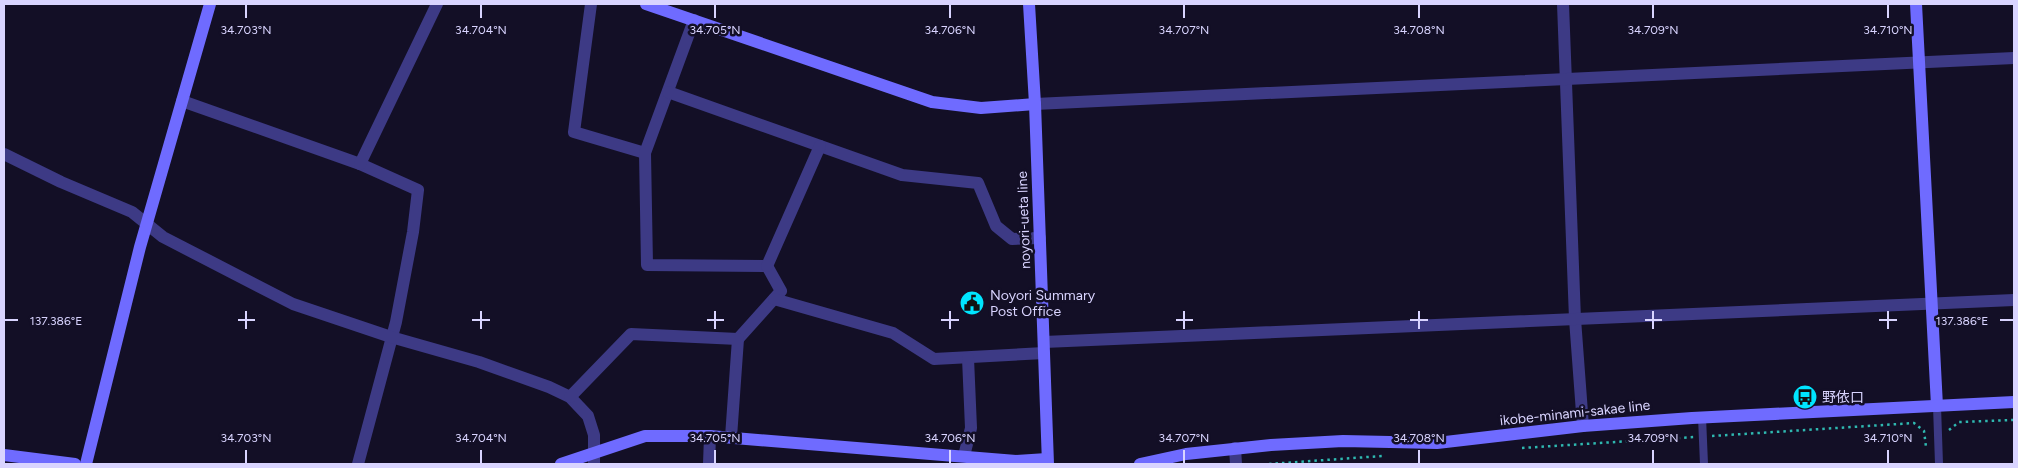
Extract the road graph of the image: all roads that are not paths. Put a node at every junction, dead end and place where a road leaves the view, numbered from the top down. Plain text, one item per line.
1 (210, 4) edge
2 (437, 4) edge
3 (591, 4) edge
4 (646, 4) edge
5 (1028, 4) edge
6 (1563, 4) edge
7 (1916, 4) edge
8 (694, 20) junction
9 (2014, 58) edge
10 (1919, 62) junction
11 (1567, 79) junction
12 (668, 92) junction
13 (182, 102) junction
14 (1034, 104) junction
15 (820, 146) junction
16 (645, 153) junction
17 (4, 154) edge
18 (360, 164) junction
19 (146, 224) junction
20 (1040, 238) junction
21 (767, 266) junction
22 (774, 299) junction
23 (2014, 300) edge
24 (1930, 304) junction
25 (1575, 319) junction
26 (391, 337) junction
27 (738, 338) junction
28 (1044, 347) junction
29 (968, 358) junction
30 (570, 397) junction
31 (2014, 402) edge
32 (1937, 406) junction
33 (1702, 417) junction
34 (1582, 426) junction
35 (710, 436) junction
36 (731, 438) junction
37 (1236, 448) junction
38 (4, 455) edge
39 (964, 456) junction
40 (594, 458) edge
41 (1047, 462) edge
42 (75, 464) edge
43 (86, 464) edge
44 (358, 464) edge
45 (561, 464) edge
46 (709, 464) edge
47 (1140, 464) edge
48 (1236, 464) edge
49 (1704, 464) edge
50 (1939, 464) edge

1 - 13 street
2 - 18 street
3 - 16 street
4 - 8 street
5 - 14 street, noyori-ueta line
6 - 11 street
7 - 10 street
8 - 12 street
8 - 14 street
9 - 10 street
10 - 11 street
10 - 24 street
11 - 14 street
11 - 25 street
12 - 15 street
12 - 16 street
13 - 18 street
13 - 19 street
14 - 20 street, noyori-ueta line
15 - 20 street
15 - 21 street
16 - 21 street
17 - 19 street
18 - 26 street
19 - 26 street
19 - 43 street
20 - 28 street, noyori-ueta line
21 - 22 street
22 - 27 street
22 - 29 street
23 - 24 street
24 - 25 street
24 - 32 street
25 - 28 street
25 - 34 street
26 - 30 street
26 - 44 street
27 - 30 street
27 - 36 street
28 - 29 street
28 - 41 street, noyori-ueta line
29 - 39 street
30 - 40 street
31 - 32 street, ikobe-minami-sakae line
32 - 33 street, ikobe-minami-sakae line
32 - 50 lane
33 - 34 street, ikobe-minami-sakae line
33 - 49 lane
34 - 37 street, ikobe-minami-sakae line
35 - 36 street
35 - 40 street
35 - 46 street
36 - 39 street
37 - 47 street, ikobe-minami-sakae line
37 - 48 street
38 - 42 street
39 - 41 street
40 - 45 street

